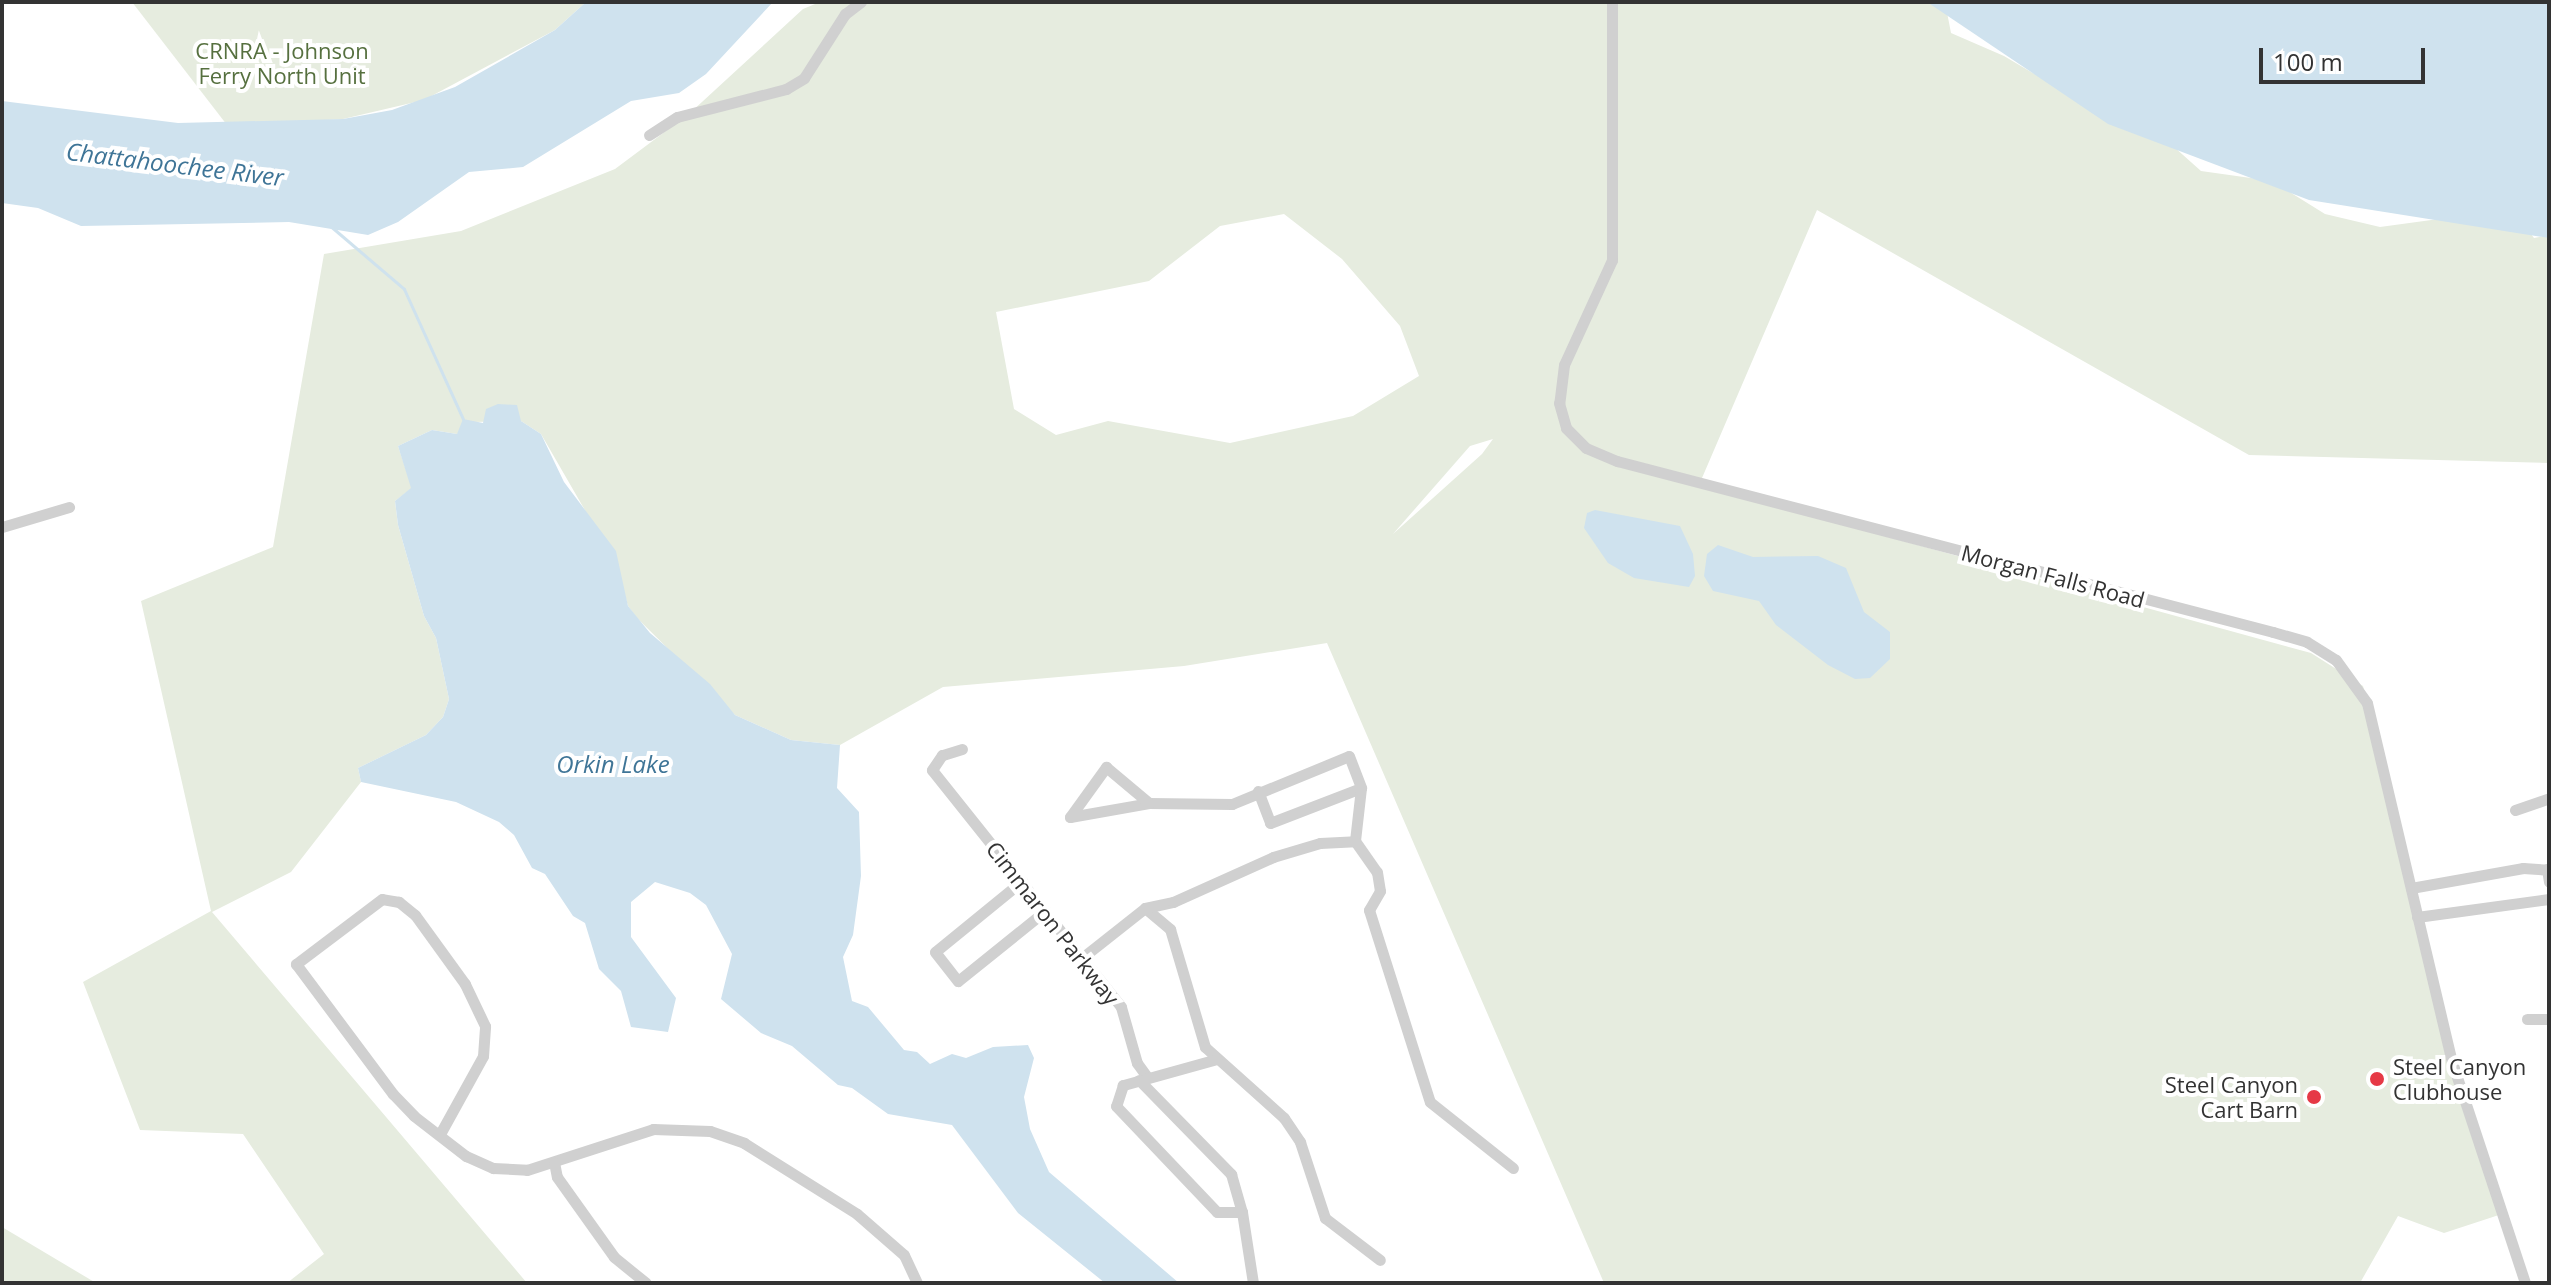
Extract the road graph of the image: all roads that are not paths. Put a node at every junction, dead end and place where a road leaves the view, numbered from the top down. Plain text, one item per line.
1 (861, 2) edge
2 (1612, 2) edge
3 (649, 135) dead end
4 (69, 507) dead end
5 (2, 527) edge
6 (962, 749) dead end
7 (1361, 788) junction
8 (1258, 791) junction
9 (2549, 798) edge
10 (1149, 803) junction
11 (2515, 810) dead end
12 (1355, 841) junction
13 (2548, 870) edge
14 (1022, 881) junction
15 (2549, 882) edge
16 (2411, 888) junction
17 (2549, 899) edge
18 (1145, 908) junction
19 (1045, 911) junction
20 (2417, 917) junction
21 (1083, 957) junction
22 (2527, 1019) dead end
23 (2548, 1022) edge
24 (1217, 1059) junction
25 (1143, 1078) junction
26 (440, 1134) junction
27 (554, 1162) junction
28 (1513, 1168) dead end
29 (1242, 1212) junction
30 (1380, 1260) dead end
31 (646, 1283) edge
32 (917, 1283) edge
33 (1253, 1283) edge
34 (2525, 1283) edge

1 - 3 street
2 - 16 street, Morgan Falls Road
4 - 5 street
6 - 14 street, Cimmaron Parkway
7 - 8 street
7 - 8 street
7 - 12 street
8 - 10 street
9 - 11 street
10 - 10 street
12 - 18 street
12 - 28 street
13 - 15 street
13 - 16 street
14 - 19 street, Cimmaron Parkway
14 - 19 street
16 - 20 street, Morgan Falls Road
17 - 20 street
18 - 21 street
18 - 24 street
19 - 21 street, Cimmaron Parkway
20 - 34 street, Morgan Falls Road
21 - 25 street, Cimmaron Parkway
22 - 23 street
24 - 25 street
24 - 30 street
25 - 29 street
25 - 29 street
26 - 26 street
26 - 27 street
27 - 31 street
27 - 32 street
29 - 33 street

